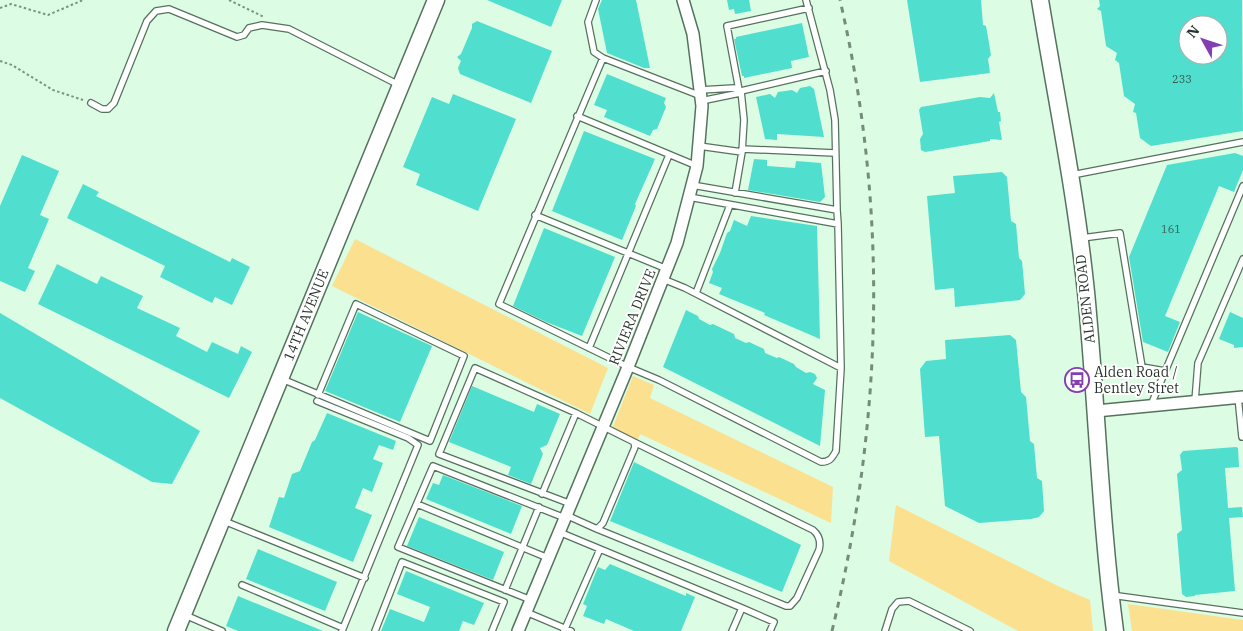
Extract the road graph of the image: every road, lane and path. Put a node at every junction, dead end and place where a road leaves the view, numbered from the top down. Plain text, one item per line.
1 (83, 0) edge
2 (230, 0) edge
3 (436, 0) edge
4 (596, 0) edge
5 (683, 0) edge
6 (806, 0) edge
7 (1040, 0) edge
8 (0, 8) edge
9 (808, 8) junction
10 (289, 29) junction
11 (603, 58) junction
12 (0, 61) edge
13 (826, 71) junction
14 (401, 86) junction
15 (740, 91) junction
16 (701, 96) junction
17 (91, 103) joint
18 (577, 116) junction
19 (1243, 142) edge
20 (699, 146) junction
21 (742, 151) junction
22 (835, 153) junction
23 (669, 155) junction
24 (697, 166) junction
25 (1070, 176) junction
26 (692, 185) junction
27 (1243, 186) edge
28 (735, 193) junction
29 (689, 197) junction
30 (730, 205) junction
31 (837, 210) junction
32 (535, 214) junction
33 (838, 224) junction
34 (1078, 238) junction
35 (629, 253) junction
36 (1243, 259) edge
37 (665, 274) junction
38 (696, 293) junction
39 (589, 348) junction
40 (628, 367) junction
41 (841, 368) junction
42 (1165, 371) junction
43 (280, 378) junction
44 (1240, 397) edge
45 (318, 398) junction
46 (1195, 402) junction
47 (1151, 406) junction
48 (1096, 411) junction
49 (576, 413) junction
50 (603, 428) junction
51 (1242, 437) edge
52 (634, 442) junction
53 (542, 494) junction
54 (417, 504) junction
55 (571, 504) junction
56 (539, 507) junction
57 (566, 516) junction
58 (222, 520) junction
59 (596, 529) junction
60 (559, 532) junction
61 (523, 547) junction
62 (600, 549) junction
63 (548, 558) junction
64 (365, 578) junction
65 (242, 585) dead end
66 (505, 590) junction
67 (1110, 595) junction
68 (531, 600) junction
69 (742, 608) junction
70 (526, 612) junction
71 (1243, 613) edge
72 (183, 614) junction
73 (343, 630) edge
74 (567, 630) edge
75 (176, 631) edge
76 (222, 631) edge
77 (375, 631) edge
78 (492, 631) edge
79 (518, 631) edge
80 (732, 631) edge
81 (770, 631) edge
82 (885, 631) edge
83 (970, 631) edge
84 (1115, 631) edge

1 - 8 path
2 - 10 path
3 - 14 main road, 14TH AVENUE
4 - 11 lane
5 - 16 street, RIVIERA DRIVE
6 - 9 lane
7 - 25 main road, ALDEN ROAD
9 - 13 lane
9 - 15 lane
10 - 14 lane
10 - 17 lane
11 - 16 lane
11 - 18 lane
12 - 17 path
13 - 15 lane
13 - 22 lane
14 - 43 main road, 14TH AVENUE
15 - 16 lane
15 - 16 lane
15 - 21 lane
16 - 20 street, RIVIERA DRIVE
18 - 23 lane
18 - 32 lane
19 - 25 lane
20 - 21 lane
20 - 24 street, RIVIERA DRIVE
21 - 22 lane
21 - 28 lane
22 - 31 lane
23 - 24 lane
23 - 35 lane
24 - 26 street, RIVIERA DRIVE
25 - 34 main road, ALDEN ROAD
26 - 28 lane
26 - 29 street, RIVIERA DRIVE
27 - 42 lane
28 - 31 lane
29 - 30 lane
29 - 37 street, RIVIERA DRIVE
30 - 33 lane
30 - 38 lane
31 - 33 lane
32 - 35 lane
32 - 39 lane
33 - 41 lane
34 - 42 lane
34 - 48 main road, ALDEN ROAD
35 - 37 lane
35 - 39 lane
36 - 46 lane
37 - 38 lane
37 - 40 street, RIVIERA DRIVE
38 - 41 lane
39 - 40 lane
40 - 41 lane
40 - 50 street, RIVIERA DRIVE
42 - 47 lane
43 - 45 lane
43 - 58 main road, 14TH AVENUE
44 - 46 street
44 - 51 lane
45 - 45 lane
45 - 64 lane
46 - 47 street
47 - 48 street
48 - 67 main road, ALDEN ROAD
49 - 50 lane
49 - 53 lane
49 - 53 lane
50 - 52 lane
50 - 55 street, RIVIERA DRIVE
52 - 59 lane
52 - 59 lane
53 - 55 lane
54 - 56 lane
54 - 61 lane
54 - 66 lane
55 - 57 street, RIVIERA DRIVE
56 - 57 lane
56 - 61 lane
57 - 59 lane
57 - 60 street, RIVIERA DRIVE
58 - 64 lane
58 - 72 main road, 14TH AVENUE
60 - 62 lane
60 - 63 street, RIVIERA DRIVE
61 - 63 lane
61 - 66 lane
62 - 69 lane
62 - 74 lane
63 - 68 street, RIVIERA DRIVE
64 - 73 lane
65 - 73 lane
66 - 68 lane
67 - 71 lane
67 - 84 main road, ALDEN ROAD
68 - 70 street, RIVIERA DRIVE
69 - 80 lane
69 - 81 lane
70 - 74 lane
70 - 79 street, RIVIERA DRIVE
72 - 75 main road, 14TH AVENUE
72 - 76 lane
77 - 78 lane
82 - 83 lane

